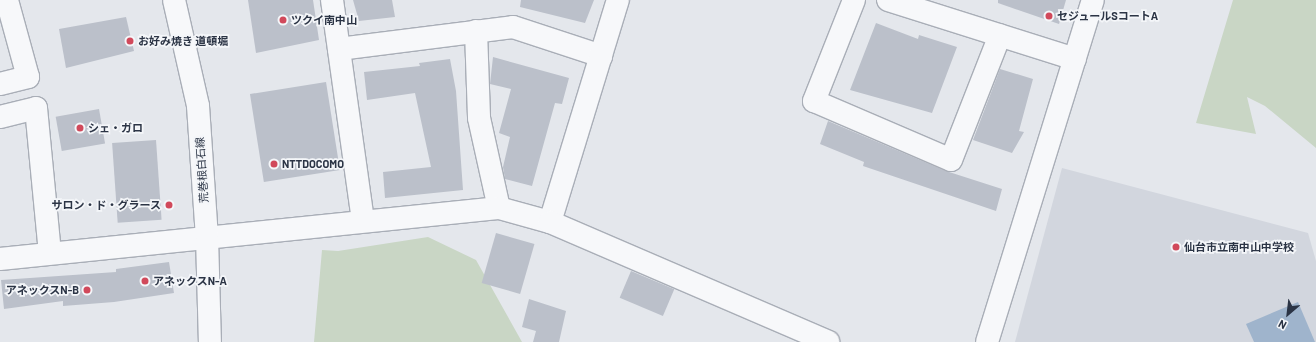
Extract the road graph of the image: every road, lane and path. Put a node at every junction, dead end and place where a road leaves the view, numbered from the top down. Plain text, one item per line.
1 (7, 0) edge
2 (174, 0) edge
3 (332, 0) edge
4 (618, 0) edge
5 (854, 0) edge
6 (888, 0) edge
7 (1093, 0) edge
8 (476, 31) junction
9 (1000, 35) junction
10 (339, 49) junction
11 (601, 56) junction
12 (1075, 59) junction
13 (0, 84) edge
14 (0, 117) edge
15 (499, 208) junction
16 (363, 221) junction
17 (550, 222) junction
18 (207, 236) junction
19 (50, 254) junction
20 (0, 259) edge
21 (210, 342) edge
22 (828, 342) edge
23 (987, 342) edge

1 - 13 street
2 - 18 street, 荒巻根白石線
3 - 10 street
4 - 11 street
5 - 9 street
6 - 9 street
7 - 12 street
8 - 10 street
8 - 11 street
8 - 15 street
9 - 12 street
10 - 16 street
11 - 17 street
12 - 23 street
14 - 19 street
15 - 16 street
15 - 17 street
16 - 18 street
17 - 22 street
18 - 19 street
18 - 21 street, 荒巻根白石線
19 - 20 street

